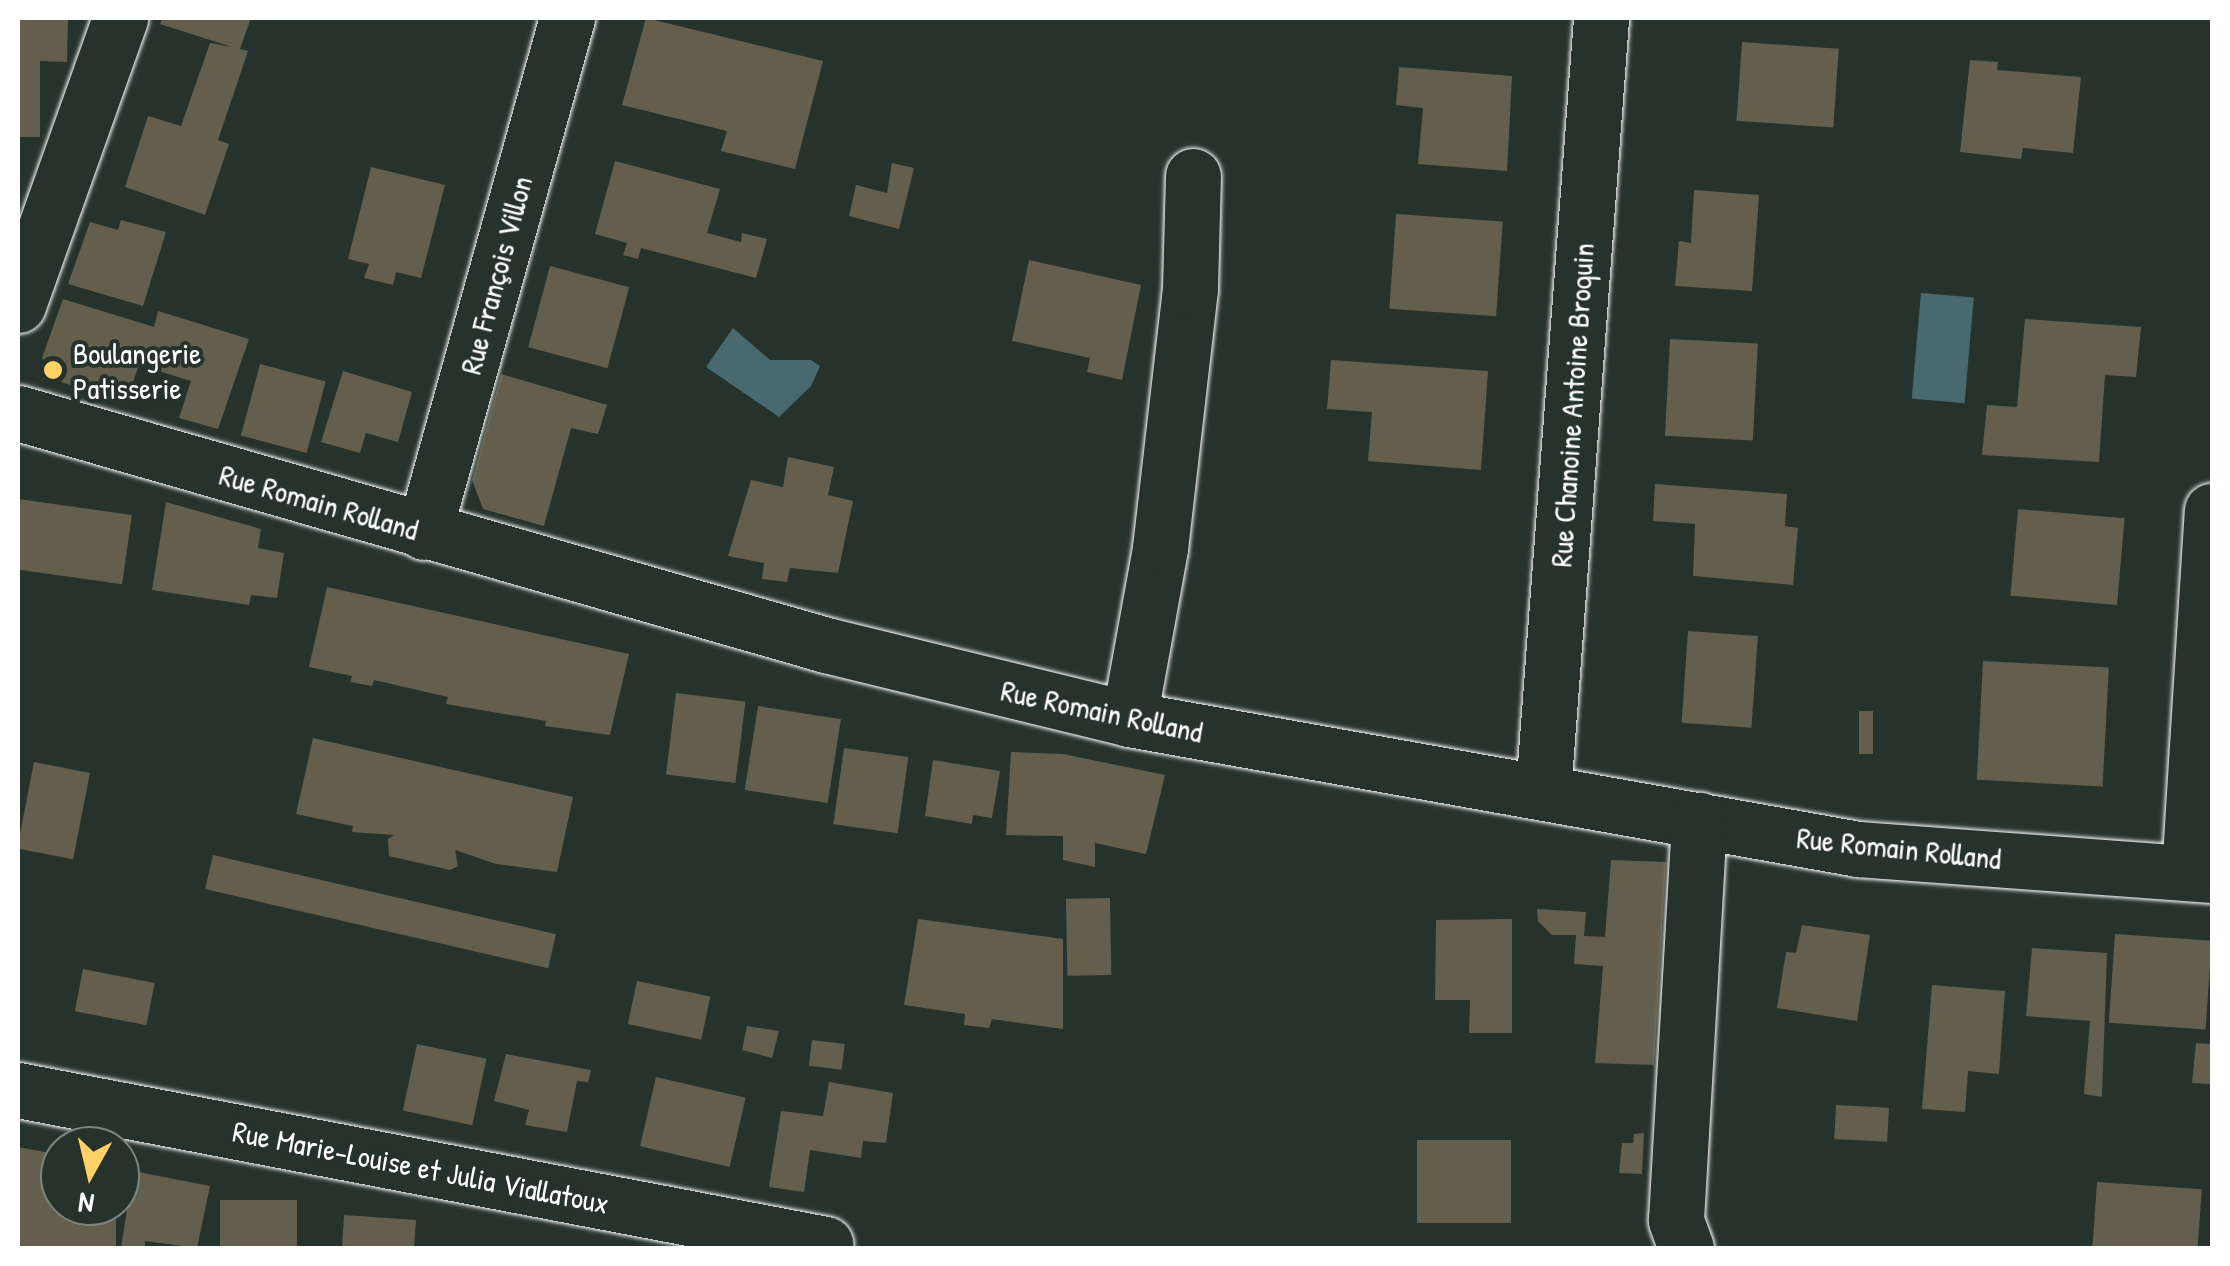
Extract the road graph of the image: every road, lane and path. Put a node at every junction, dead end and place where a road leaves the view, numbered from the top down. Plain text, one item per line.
1 (120, 18) edge
2 (567, 18) edge
3 (1602, 18) edge
4 (1193, 176) dead end
5 (18, 305) edge
6 (18, 413) edge
7 (2212, 511) edge
8 (424, 532) junction
9 (1129, 719) junction
10 (1544, 792) junction
11 (1699, 820) junction
12 (2200, 874) edge
13 (18, 1090) edge
14 (825, 1244) dead end
15 (1686, 1248) edge

1 - 5 street
2 - 8 street, Rue François Villon
3 - 10 street, Rue Chanoine Antoine Broquin
4 - 9 street
6 - 8 street, Rue Romain Rolland
7 - 12 street
8 - 9 street, Rue Romain Rolland
9 - 10 street, Rue Romain Rolland
10 - 11 street, Rue Romain Rolland
11 - 12 street, Rue Romain Rolland
11 - 15 street
13 - 14 street, Rue Marie-Louise et Julia Viallatoux

